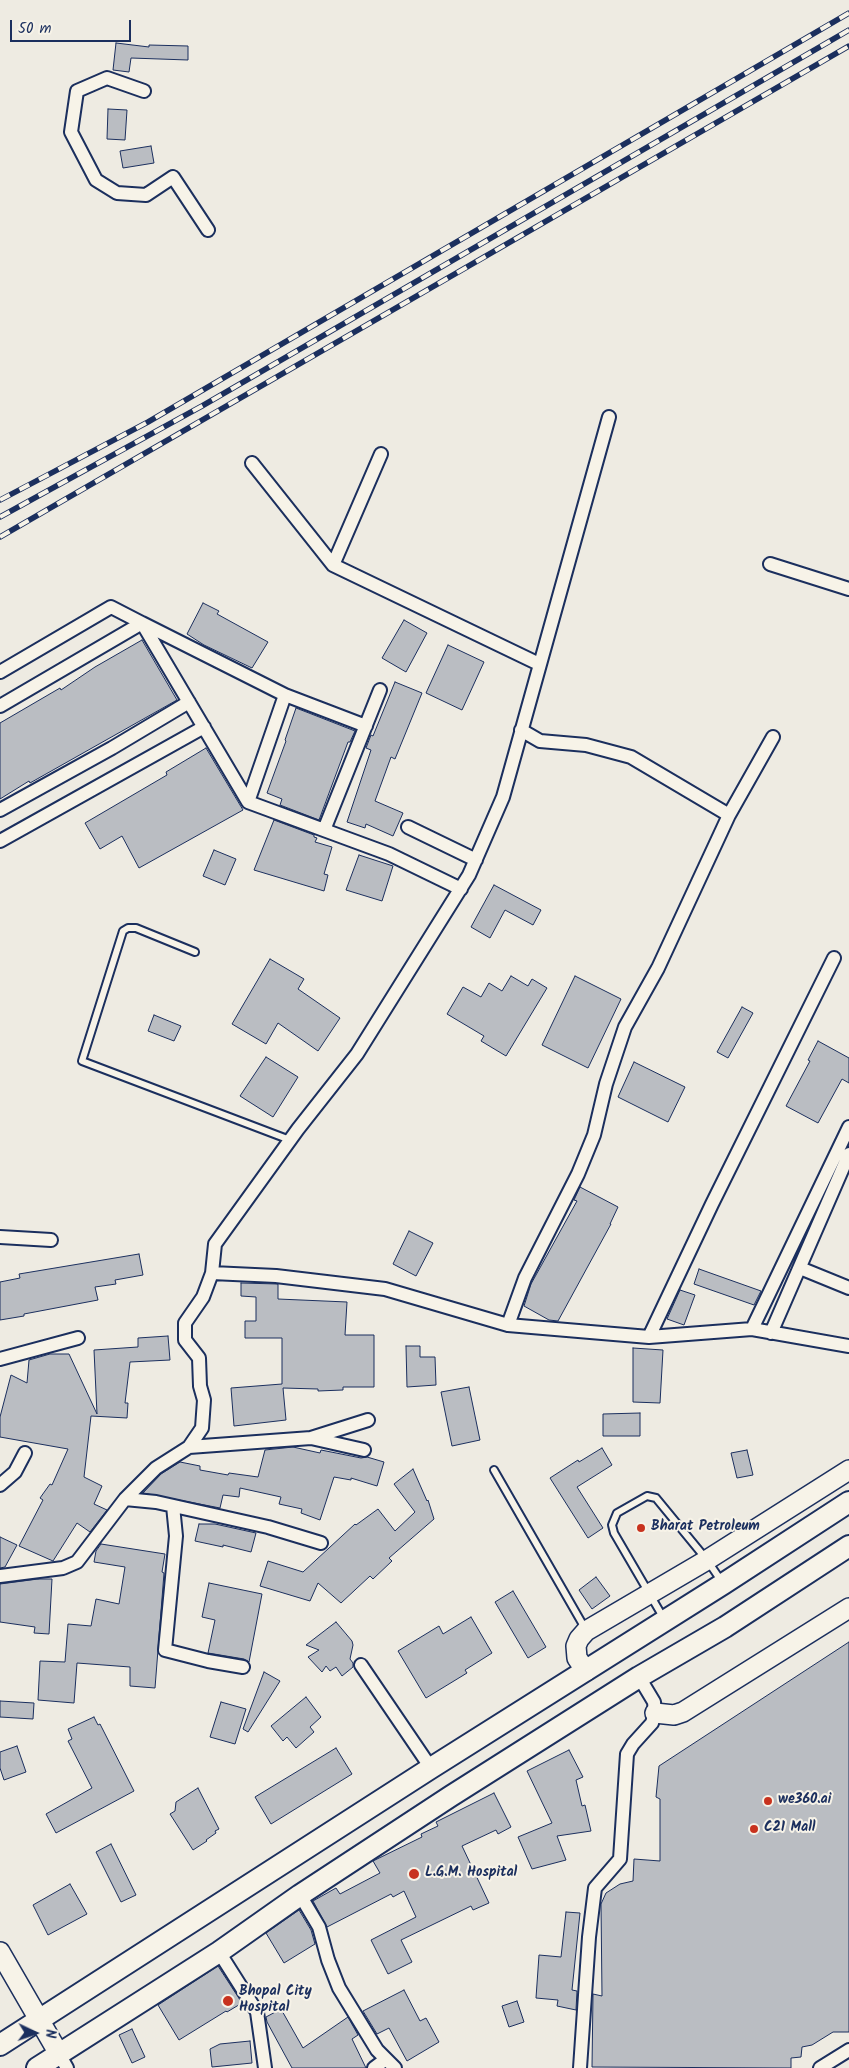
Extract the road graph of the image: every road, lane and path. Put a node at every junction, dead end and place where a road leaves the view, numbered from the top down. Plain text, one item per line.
1 (144, 91) dead end
2 (208, 230) dead end
3 (609, 417) dead end
4 (381, 454) dead end
5 (252, 463) dead end
6 (770, 564) dead end
7 (333, 565) junction
8 (849, 589) edge
9 (142, 623) junction
10 (539, 664) junction
11 (0, 672) edge
12 (380, 690) dead end
13 (285, 695) junction
14 (189, 702) junction
15 (0, 706) edge
16 (366, 726) junction
17 (204, 727) junction
18 (521, 730) junction
19 (773, 737) dead end
20 (248, 802) junction
21 (0, 810) edge
22 (729, 815) junction
23 (408, 827) dead end
24 (324, 830) junction
25 (0, 841) edge
26 (476, 860) junction
27 (461, 889) junction
28 (195, 952) dead end
29 (834, 958) dead end
30 (849, 1126) edge
31 (290, 1140) junction
32 (849, 1154) edge
33 (0, 1238) edge
34 (51, 1240) dead end
35 (800, 1268) junction
36 (212, 1274) junction
37 (849, 1288) edge
38 (508, 1325) junction
39 (752, 1329) junction
40 (771, 1333) junction
41 (649, 1337) junction
42 (78, 1338) dead end
43 (849, 1346) edge
44 (0, 1359) edge
45 (368, 1420) dead end
46 (311, 1438) junction
47 (189, 1447) junction
48 (364, 1450) dead end
49 (25, 1453) dead end
50 (494, 1470) dead end
51 (849, 1470) edge
52 (0, 1485) edge
53 (125, 1499) junction
54 (849, 1502) edge
55 (173, 1506) junction
56 (321, 1543) dead end
57 (849, 1546) edge
58 (707, 1560) junction
59 (0, 1576) edge
60 (723, 1584) junction
61 (649, 1594) junction
62 (849, 1608) edge
63 (665, 1620) junction
64 (586, 1631) junction
65 (361, 1665) dead end
66 (243, 1667) dead end
67 (586, 1671) junction
68 (639, 1677) junction
69 (655, 1713) junction
70 (430, 1768) junction
71 (300, 1896) junction
72 (0, 1952) edge
73 (219, 1952) junction
74 (39, 2019) junction
75 (0, 2045) edge
76 (849, 2050) edge
77 (63, 2061) edge
78 (391, 2064) edge
79 (37, 2068) edge
80 (265, 2068) edge
81 (374, 2068) edge
82 (580, 2068) edge
83 (820, 2068) edge

1 - 2 street
3 - 10 street
4 - 7 street
5 - 7 street
6 - 8 street
7 - 10 street
9 - 11 street
9 - 13 street
9 - 14 street
9 - 15 street
10 - 18 street
12 - 16 street
13 - 16 street
13 - 20 street
14 - 17 street
14 - 21 street
16 - 24 street
17 - 20 street
17 - 25 street
18 - 22 street
18 - 26 street
19 - 22 street
20 - 24 street
22 - 38 street
23 - 26 street
24 - 27 street
26 - 27 street
27 - 31 street
28 - 31 lane
29 - 41 street
30 - 39 street
31 - 36 street
32 - 35 street
33 - 34 street
35 - 37 street
35 - 40 street
36 - 38 street
36 - 47 street
38 - 41 street
39 - 40 street
39 - 41 street
40 - 43 street
42 - 44 street
45 - 46 street
46 - 47 street
46 - 48 street
47 - 53 street
49 - 52 street
50 - 64 lane
51 - 58 street
53 - 55 street
53 - 59 street
54 - 60 main road
55 - 56 street
55 - 66 street
57 - 68 main road
58 - 60 lane
58 - 61 street
58 - 61 lane
60 - 63 main road
61 - 63 lane
61 - 64 street
62 - 69 street
63 - 67 main road
64 - 67 street
65 - 70 street
67 - 70 main road
68 - 69 street
68 - 71 main road
69 - 82 street
70 - 74 main road
71 - 73 main road
71 - 78 street
72 - 74 street
73 - 77 main road
73 - 80 street
74 - 75 main road
74 - 77 street
76 - 83 street
77 - 79 main road
78 - 81 street

